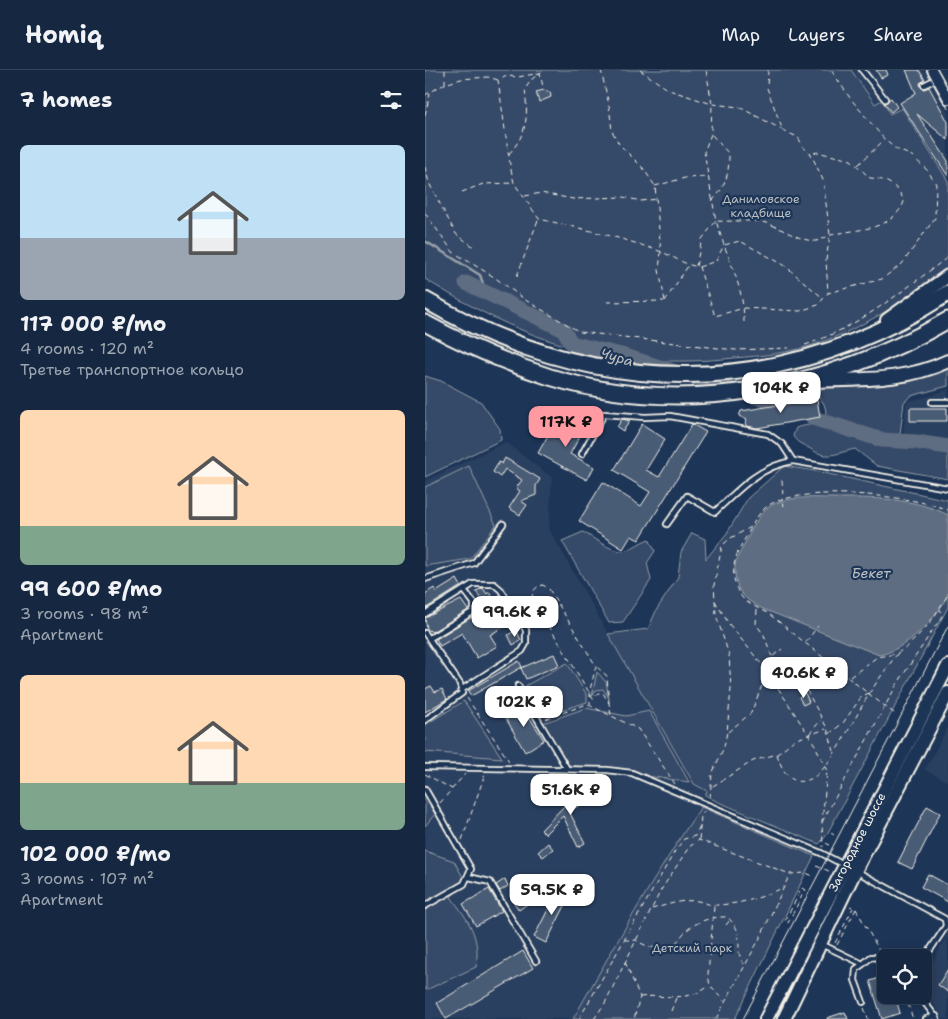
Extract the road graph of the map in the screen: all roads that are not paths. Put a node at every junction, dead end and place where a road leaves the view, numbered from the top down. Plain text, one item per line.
1 (862, 70) edge
2 (934, 74) edge
3 (924, 85) dead end
4 (885, 99) dead end
5 (948, 99) edge
6 (948, 276) edge
7 (948, 292) edge
8 (425, 300) edge
9 (948, 320) edge
10 (425, 323) edge
11 (850, 344) junction
12 (948, 361) edge
13 (800, 382) junction
14 (932, 402) dead end
15 (948, 402) edge
16 (582, 454) dead end
17 (793, 461) junction
18 (948, 488) edge
19 (503, 524) dead end
20 (667, 524) dead end
21 (425, 579) edge
22 (464, 590) junction
23 (425, 614) edge
24 (425, 633) edge
25 (430, 638) junction
26 (948, 666) edge
27 (518, 686) dead end
28 (461, 690) junction
29 (948, 693) edge
30 (425, 720) edge
31 (425, 767) edge
32 (567, 769) junction
33 (425, 789) edge
34 (849, 868) junction
35 (469, 877) junction
36 (425, 906) edge
37 (820, 943) junction
38 (931, 949) edge
39 (877, 958) edge
40 (536, 961) dead end
41 (863, 964) junction
42 (863, 1002) road end
43 (926, 1004) edge
44 (936, 1018) edge
45 (766, 1019) edge
46 (784, 1019) edge
47 (926, 1019) edge

1 - 4 lane
2 - 3 lane
2 - 5 street
6 - 11 main road
7 - 11 main road
8 - 11 main road
9 - 13 main road
10 - 13 main road
12 - 13 main road
14 - 15 lane
16 - 17 lane
17 - 18 lane
17 - 20 lane
19 - 21 lane
22 - 23 lane
22 - 25 lane
22 - 28 lane
24 - 25 lane
25 - 28 lane
26 - 34 main road, Загородное шоссе
27 - 32 lane
28 - 30 lane
29 - 34 main road, Загородное шоссе
31 - 32 lane
32 - 34 lane
33 - 35 lane
34 - 37 main road, Загородное шоссе
34 - 38 lane
34 - 45 main road, Загородное шоссе
35 - 36 lane
35 - 40 lane
37 - 41 lane
37 - 46 main road, Загородное шоссе
39 - 41 lane
41 - 42 lane
43 - 44 lane
44 - 47 lane

